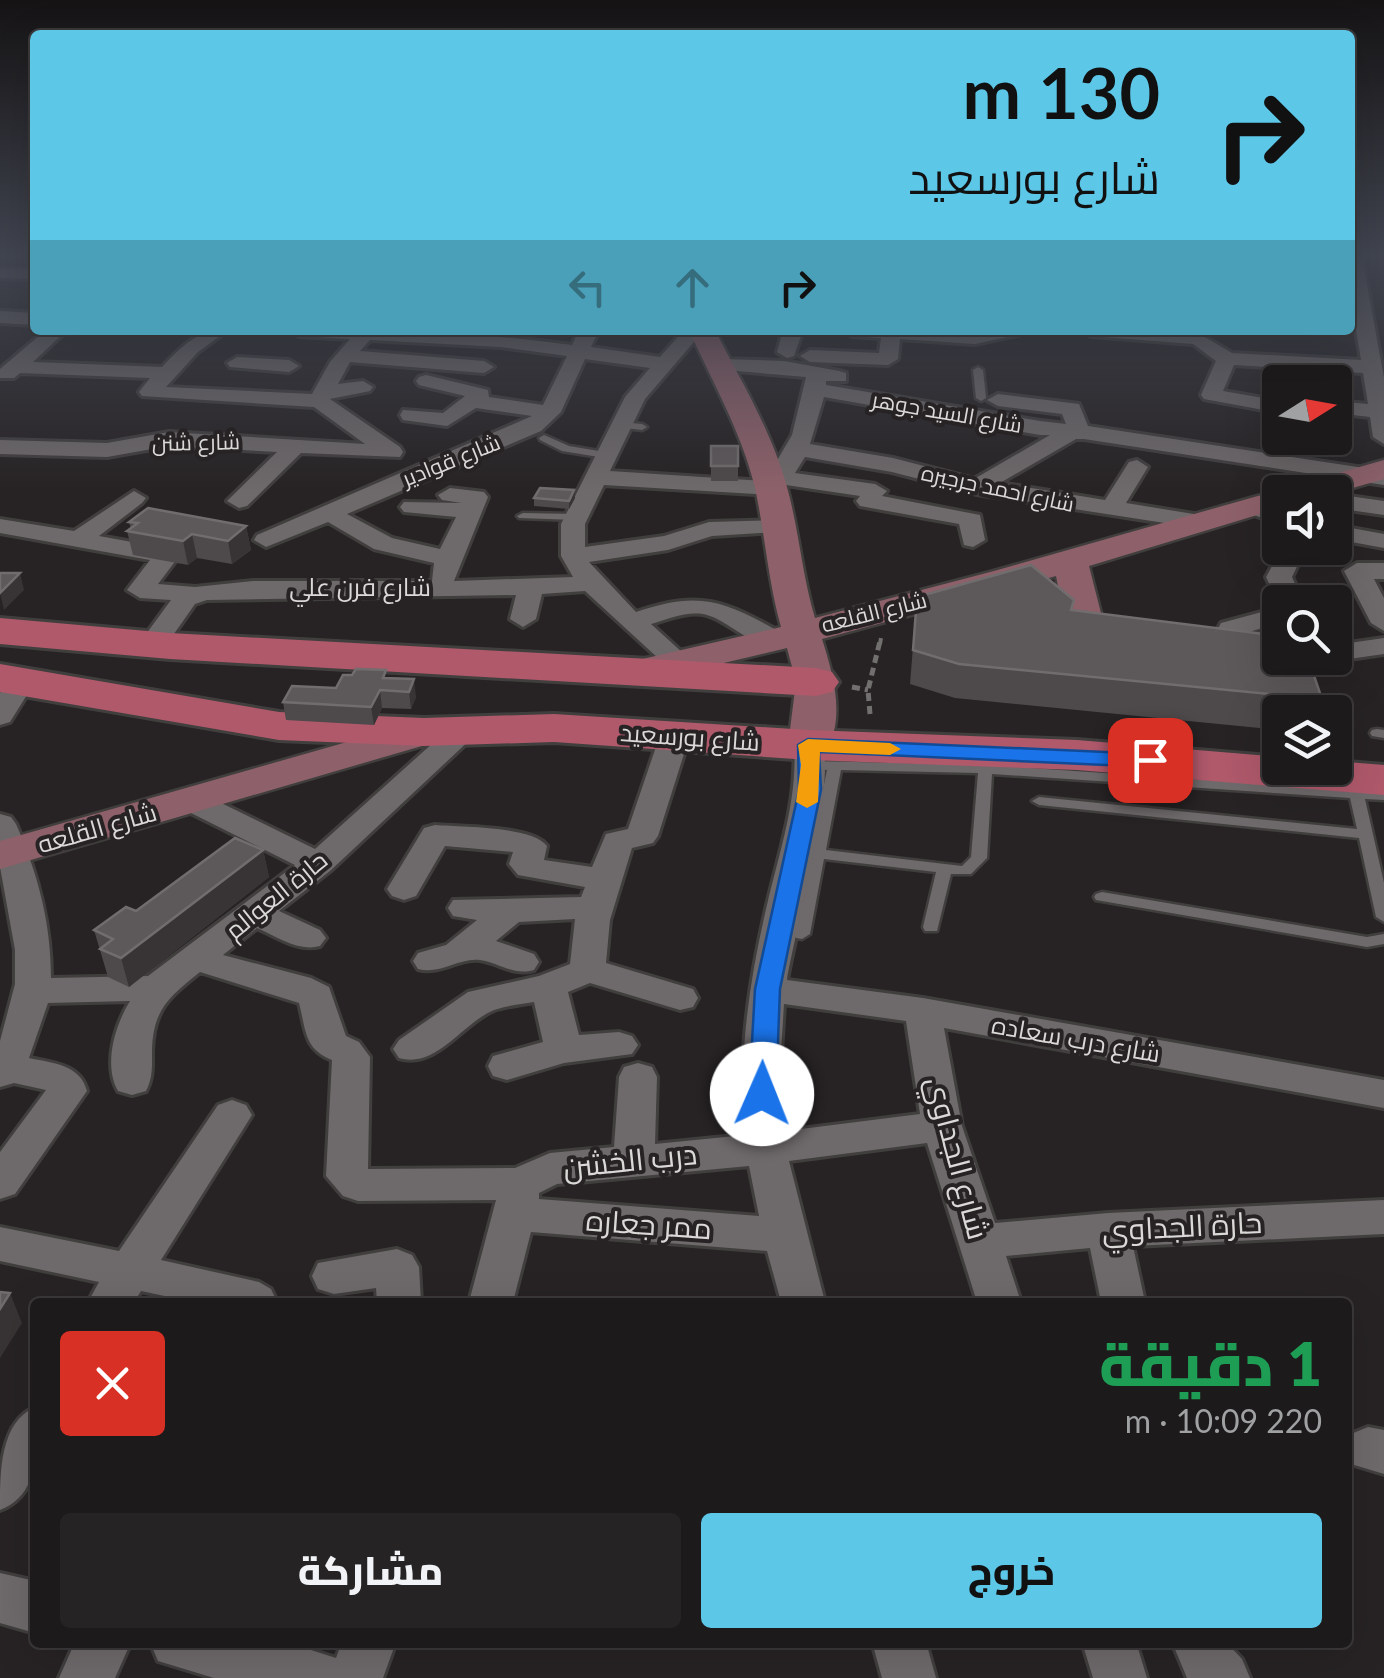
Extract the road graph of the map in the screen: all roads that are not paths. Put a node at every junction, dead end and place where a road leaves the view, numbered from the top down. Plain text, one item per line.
1 (50, 335) edge
2 (211, 335) edge
3 (363, 335) edge
4 (624, 335) edge
5 (689, 335) edge
6 (705, 335) edge
7 (792, 335) edge
8 (891, 335) edge
9 (932, 335) edge
10 (1155, 335) edge
11 (1267, 335) edge
12 (504, 336) edge
13 (1010, 339) edge
14 (586, 341) edge
15 (1376, 344) edge
16 (787, 352) dead end
17 (1221, 354) junction
18 (346, 356) junction
19 (615, 356) junction
20 (181, 359) junction
21 (661, 363) junction
22 (720, 365) junction
23 (1276, 365) edge
24 (484, 367) dead end
25 (10, 368) edge
26 (1376, 370) edge
27 (813, 378) junction
28 (996, 379) dead end
29 (426, 380) dead end
30 (873, 382) dead end
31 (979, 382) junction
32 (198, 384) dead end
33 (364, 387) dead end
34 (149, 392) junction
35 (957, 395) dead end
36 (218, 396) junction
37 (253, 397) junction
38 (320, 397) junction
39 (472, 401) junction
40 (1380, 402) edge
41 (899, 403) junction
42 (1262, 404) edge
43 (1352, 405) edge
44 (550, 412) junction
45 (411, 415) dead end
46 (1226, 423) dead end
47 (1076, 433) junction
48 (1384, 437) edge
49 (544, 438) dead end
50 (144, 442) junction
51 (298, 444) junction
52 (0, 446) edge
53 (799, 449) junction
54 (1038, 451) junction
55 (1217, 451) junction
56 (392, 452) junction
57 (0, 463) edge
58 (606, 465) junction
59 (893, 465) junction
60 (1136, 466) dead end
61 (85, 470) dead end
62 (422, 471) junction
63 (1377, 474) edge
64 (1287, 475) edge
65 (1352, 475) edge
66 (776, 483) junction
67 (977, 487) junction
68 (450, 495) dead end
69 (134, 498) dead end
70 (239, 501) dead end
71 (867, 503) junction
72 (1352, 504) edge
73 (412, 507) dead end
74 (1384, 508) edge
75 (1110, 510) junction
76 (1262, 510) edge
77 (329, 511) junction
78 (472, 511) junction
79 (523, 516) dead end
80 (576, 518) junction
81 (1197, 521) junction
82 (0, 526) edge
83 (777, 526) junction
84 (1352, 535) edge
85 (78, 540) junction
86 (266, 540) dead end
87 (972, 540) dead end
88 (1384, 541) edge
89 (574, 556) junction
90 (446, 558) junction
91 (1070, 560) junction
92 (248, 561) dead end
93 (1371, 571) edge
94 (593, 583) junction
95 (442, 587) junction
96 (531, 588) junction
97 (231, 590) junction
98 (192, 594) junction
99 (1059, 607) junction
100 (1380, 609) edge
101 (523, 620) dead end
102 (1262, 620) edge
103 (634, 621) junction
104 (0, 631) edge
105 (785, 636) junction
106 (152, 645) junction
107 (1384, 646) edge
108 (1352, 650) edge
109 (1262, 655) edge
110 (660, 668) junction
111 (7, 692) edge
112 (834, 719) junction
113 (444, 731) junction
114 (675, 734) junction
115 (1262, 748) edge
116 (1370, 759) edge
117 (985, 769) junction
118 (1384, 796) edge
119 (192, 801) junction
120 (1039, 801) dead end
121 (1365, 834) junction
122 (4, 844) edge
123 (807, 853) junction
124 (318, 864) junction
125 (944, 871) junction
126 (404, 889) dead end
127 (599, 893) junction
128 (1102, 897) dead end
129 (464, 908) dead end
130 (510, 911) junction
131 (255, 913) junction
132 (1384, 917) edge
133 (931, 927) dead end
134 (802, 934) dead end
135 (308, 938) dead end
136 (1384, 940) edge
137 (470, 944) junction
138 (196, 959) junction
139 (431, 960) dead end
140 (588, 970) junction
141 (534, 974) junction
142 (156, 988) junction
143 (768, 989) junction
144 (30, 991) junction
145 (680, 998) dead end
146 (923, 1011) junction
147 (412, 1049) dead end
148 (564, 1050) junction
149 (507, 1066) dead end
150 (2, 1070) edge
151 (132, 1080) dead end
152 (1384, 1094) edge
153 (232, 1115) dead end
154 (942, 1126) junction
155 (764, 1149) junction
156 (634, 1160) junction
157 (0, 1183) edge
158 (517, 1199) junction
159 (1384, 1217) edge
160 (1108, 1230) junction
161 (784, 1235) junction
162 (979, 1240) junction
163 (0, 1244) edge
164 (334, 1276) dead end
165 (119, 1288) edge
166 (249, 1298) edge
167 (398, 1298) edge
168 (492, 1298) edge
169 (803, 1298) edge
170 (998, 1298) edge
171 (1122, 1298) edge
172 (30, 1436) edge
173 (0, 1486) edge
174 (0, 1598) edge
175 (30, 1606) edge
176 (101, 1648) edge
177 (201, 1648) edge
178 (367, 1648) edge
179 (1111, 1648) edge
180 (1202, 1648) edge
181 (86, 1678) edge
182 (319, 1678) edge
183 (356, 1678) edge
184 (1120, 1678) edge
185 (1223, 1678) edge

1 - 25 street
2 - 20 street
3 - 18 street
4 - 19 street
5 - 21 street
6 - 22 main road
7 - 16 street
8 - 27 street
9 - 13 street
10 - 17 street
11 - 17 street
12 - 14 street
14 - 19 street
14 - 44 street
15 - 26 street
17 - 23 street
17 - 42 street
18 - 24 street
18 - 38 street
19 - 21 street
20 - 25 street
20 - 34 street
20 - 37 street
21 - 58 street
22 - 27 street
22 - 66 main road
25 - 34 street
26 - 40 street
27 - 30 street
27 - 41 street, شارع السيد جوهر
27 - 53 street
28 - 31 lane
29 - 39 street
31 - 35 street
31 - 47 street
32 - 36 street
33 - 38 street
34 - 36 street
36 - 37 street
37 - 38 street
37 - 50 street
38 - 56 street
39 - 44 street
39 - 45 street
40 - 43 street
40 - 48 street
41 - 47 street, شارع السيد جوهر
41 - 54 street
44 - 62 street, شارع قوادير
46 - 55 street
47 - 54 street
47 - 55 street, شارع السيد جوهر
49 - 58 lane
50 - 51 street, شارع شنن
50 - 52 street, شارع شنن
51 - 56 street, شارع شنن
51 - 70 street
53 - 59 street, شارع احمد جرجيره
53 - 66 street
54 - 67 street
55 - 64 street, شارع السيد جوهر
56 - 62 street
57 - 61 street
58 - 66 street
58 - 80 street
59 - 67 street, شارع احمد جرجيره
59 - 71 street
60 - 75 street
62 - 77 street, شارع قوادير
63 - 65 main road
66 - 71 street
66 - 83 main road
67 - 75 street, شارع احمد جرجيره
68 - 78 street
69 - 85 street
71 - 87 street
72 - 74 street
73 - 78 street
75 - 81 street, شارع احمد جرجيره
76 - 81 main road, شارع القلعه
77 - 86 street, شارع قوادير
77 - 90 street
78 - 90 street
79 - 80 lane
80 - 89 street
81 - 91 main road, شارع القلعه
82 - 85 street
83 - 89 street
83 - 105 main road
84 - 88 street
85 - 98 street, شارع فرن علي
89 - 94 street
90 - 95 street
91 - 99 main road
91 - 99 main road, شارع القلعه
92 - 97 street
93 - 100 street
94 - 96 street, شارع فرن علي
94 - 103 street
95 - 96 street, شارع فرن علي
95 - 97 street, شارع فرن علي
96 - 101 street
97 - 98 street, شارع فرن علي
98 - 106 street
99 - 105 main road, شارع القلعه
102 - 109 street
103 - 105 street
103 - 110 street
104 - 106 main road, شارع بورسعيد
105 - 110 main road, شارع القلعه
105 - 112 main road
106 - 110 main road, شارع بورسعيد
107 - 108 street
110 - 112 main road, شارع بورسعيد
111 - 113 main road, شارع بورسعيد
112 - 114 main road, شارع بورسعيد
112 - 115 main road, شارع بورسعيد
112 - 116 main road, شارع بورسعيد
112 - 117 lane
112 - 123 street
113 - 114 main road, شارع بورسعيد
113 - 119 main road, شارع القلعه
113 - 124 street, حارة العوالم
114 - 127 street
116 - 117 lane
116 - 118 lane
116 - 121 lane
117 - 125 lane
119 - 122 main road, شارع القلعه
119 - 124 street
120 - 121 lane
121 - 132 lane
122 - 144 street
123 - 125 lane
123 - 134 lane
123 - 143 street
124 - 131 street, حارة العوالم
125 - 133 lane
126 - 127 street
127 - 130 street
127 - 140 street
128 - 136 lane
129 - 130 street
130 - 137 street
131 - 135 street
131 - 138 street, حارة العوالم
137 - 139 street
137 - 141 street
138 - 142 street, حارة العوالم
138 - 158 street, درب الخشن
140 - 141 street
140 - 145 street
141 - 147 street
141 - 148 street
142 - 144 street
142 - 151 street, حارة العوالم
143 - 146 street, شارع درب سعاده
143 - 155 street
144 - 150 street
146 - 152 street, شارع درب سعاده
146 - 154 street, شارع الجداوي
148 - 149 street
148 - 156 street
150 - 157 street
153 - 165 street
154 - 155 street, درب الخشن
154 - 162 street, شارع الجداوي
155 - 156 street, درب الخشن
155 - 161 street
156 - 158 street, درب الخشن
158 - 161 street, ممر جعاره
158 - 168 street
159 - 160 street, حارة الجداوي
160 - 162 street, حارة الجداوي
160 - 171 street
161 - 169 street
162 - 170 street, شارع الجداوي
163 - 165 street
164 - 167 street
165 - 166 street
172 - 173 street
174 - 175 street
176 - 181 street
177 - 182 street
178 - 183 street
179 - 184 street
180 - 185 street

